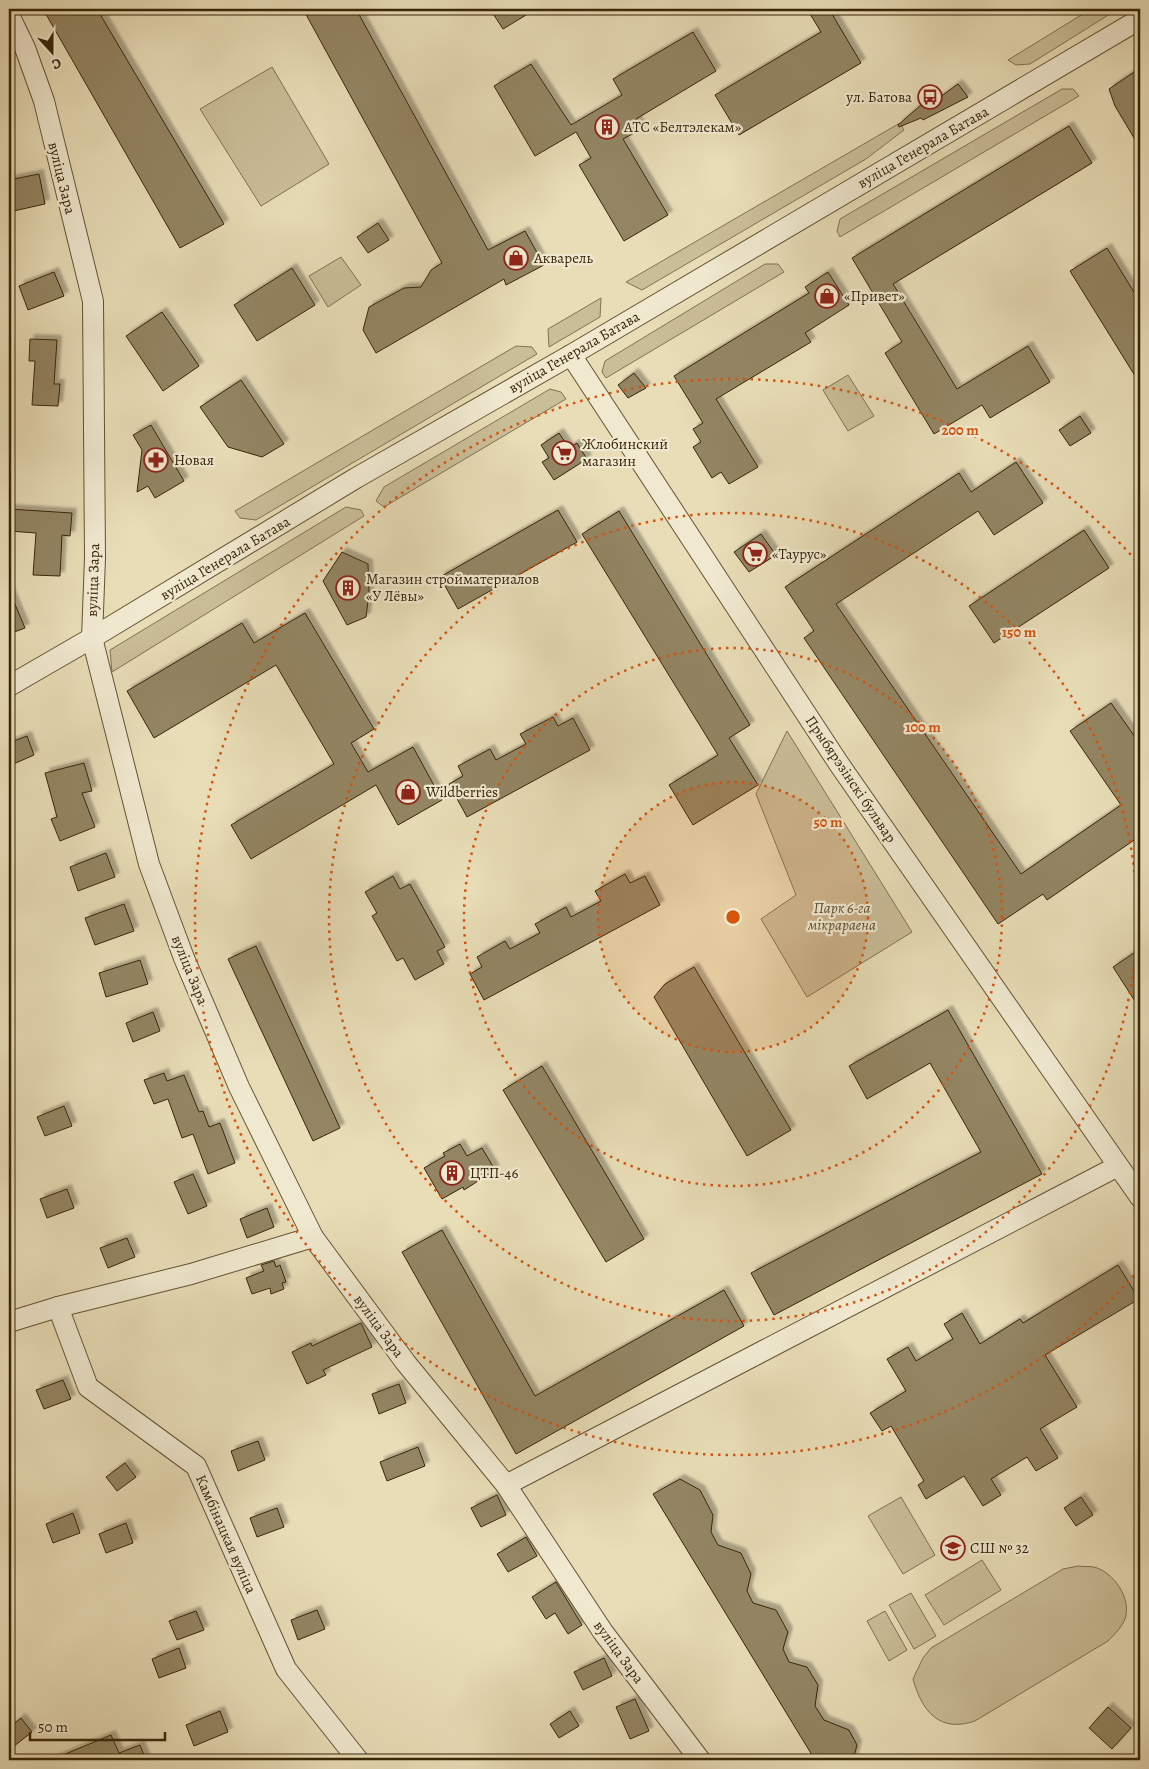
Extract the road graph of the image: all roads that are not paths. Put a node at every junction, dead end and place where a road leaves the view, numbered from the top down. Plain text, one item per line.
1 (9, 15) edge
2 (1140, 20) edge
3 (571, 355) junction
4 (92, 638) junction
5 (9, 686) edge
6 (1118, 1166) junction
7 (1140, 1197) edge
8 (313, 1237) junction
9 (58, 1307) junction
10 (9, 1322) edge
11 (506, 1485) junction
12 (358, 1760) edge
13 (700, 1760) edge

1 - 4 street, вуліца Зара
2 - 3 street, вуліца Генерала Батава
3 - 4 street, вуліца Генерала Батава
3 - 6 street, Прыбярэзінскі бульвар
4 - 5 street, вуліца Генерала Батава
4 - 8 street, вуліца Зара
6 - 7 street, Прыбярэзінскі бульвар
6 - 11 street
8 - 9 street
8 - 11 street, вуліца Зара
9 - 10 street
9 - 12 street, Камбінацкая вуліца
11 - 13 street, вуліца Зара

